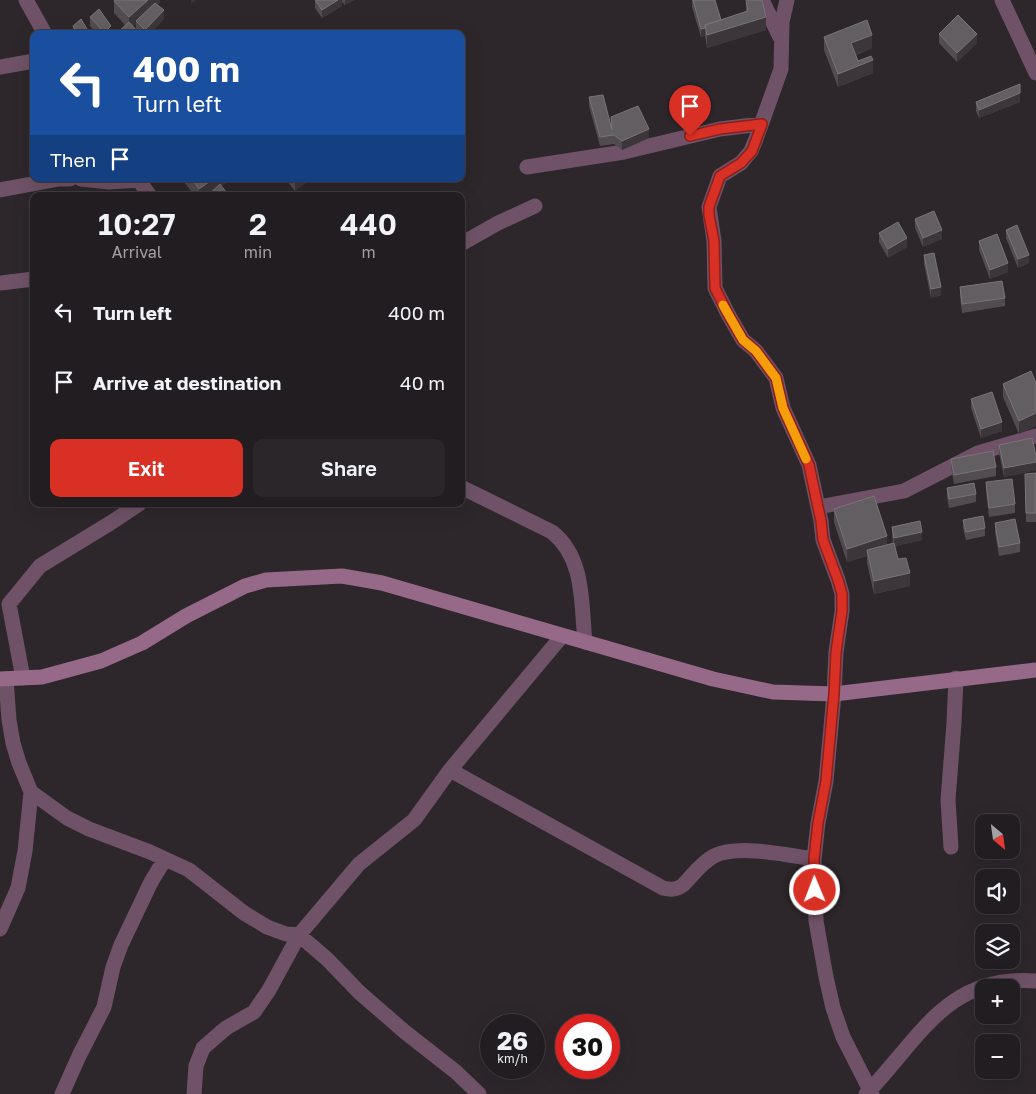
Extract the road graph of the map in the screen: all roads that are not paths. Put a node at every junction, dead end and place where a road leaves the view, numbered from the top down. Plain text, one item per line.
1 (26, 0) edge
2 (762, 0) edge
3 (787, 0) edge
4 (1002, 0) edge
5 (43, 30) edge
6 (782, 39) junction
7 (30, 62) edge
8 (0, 67) edge
9 (1036, 73) edge
10 (762, 124) junction
11 (527, 167) dead end
12 (43, 182) edge
13 (0, 190) edge
14 (534, 206) dead end
15 (465, 242) edge
16 (30, 279) edge
17 (0, 283) edge
18 (1036, 436) edge
19 (465, 489) edge
20 (134, 507) edge
21 (818, 507) junction
22 (562, 636) junction
23 (585, 642) junction
24 (1036, 670) edge
25 (23, 678) junction
26 (956, 678) junction
27 (3, 679) edge
28 (834, 694) junction
29 (450, 770) junction
30 (31, 792) junction
31 (951, 847) dead end
32 (165, 859) junction
33 (814, 859) junction
34 (0, 929) edge
35 (299, 935) junction
36 (1036, 981) edge
37 (462, 1088) edge
38 (869, 1093) edge
39 (62, 1094) edge
40 (194, 1094) edge
41 (479, 1094) edge

1 - 5 street
2 - 6 street
3 - 6 street
4 - 9 street
6 - 10 street
7 - 8 street
10 - 11 street
10 - 21 street
12 - 13 street
14 - 15 street
16 - 17 street
18 - 21 street
19 - 23 street
20 - 25 street
21 - 28 street
22 - 23 main road
22 - 25 main road
22 - 29 street
23 - 28 main road
24 - 26 main road
25 - 27 main road
26 - 28 main road
26 - 31 street
27 - 30 street
28 - 33 street
29 - 33 street
29 - 35 street
30 - 32 street
30 - 34 street
32 - 35 street
32 - 39 street
33 - 38 street
35 - 37 street
35 - 40 street
36 - 38 street
37 - 41 street

